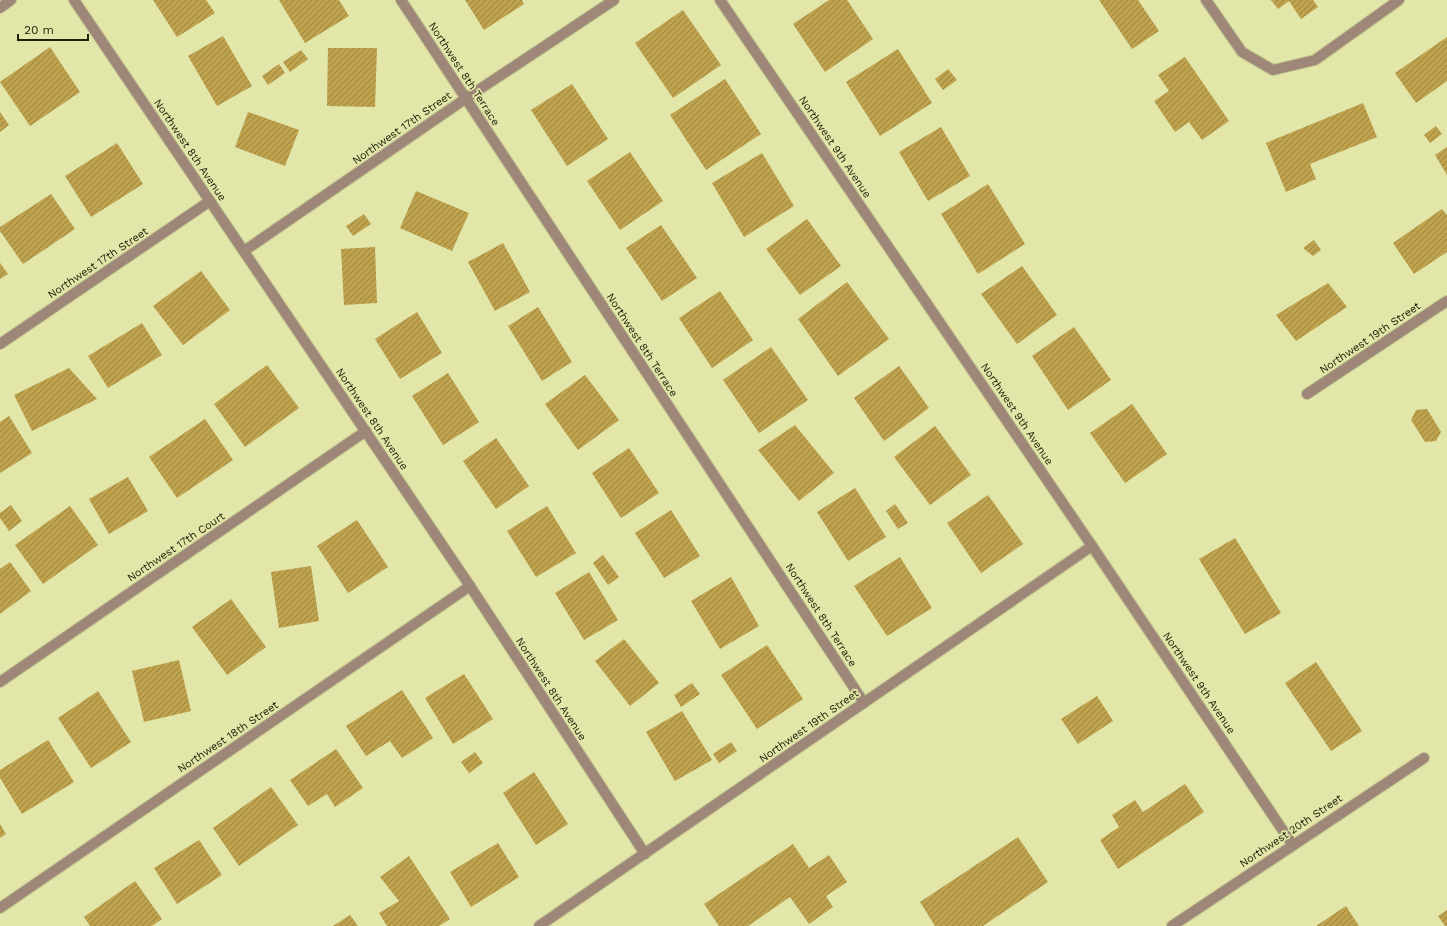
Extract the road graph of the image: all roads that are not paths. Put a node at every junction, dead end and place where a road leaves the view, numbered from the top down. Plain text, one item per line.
1 (11, 0) edge
2 (74, 0) edge
3 (400, 0) edge
4 (614, 0) edge
5 (720, 0) edge
6 (1206, 0) edge
7 (1399, 0) edge
8 (0, 8) edge
9 (465, 99) junction
10 (210, 201) junction
11 (244, 251) junction
12 (1447, 301) edge
13 (0, 344) edge
14 (1307, 394) dead end
15 (366, 431) junction
16 (1092, 546) junction
17 (470, 586) junction
18 (0, 682) edge
19 (864, 703) junction
20 (1424, 758) dead end
21 (1292, 844) junction
22 (645, 854) junction
23 (0, 908) edge
24 (539, 926) edge
25 (1172, 926) edge

1 - 8 street
2 - 10 street, Northwest 8th Avenue
3 - 9 street, Northwest 8th Terrace
4 - 9 street, Northwest 17th Street
5 - 16 street, Northwest 9th Avenue
6 - 7 street
9 - 11 street, Northwest 17th Street
9 - 19 street, Northwest 8th Terrace
10 - 11 street, Northwest 8th Avenue
10 - 13 street, Northwest 17th Street
11 - 15 street, Northwest 8th Avenue
12 - 14 street, Northwest 19th Street
15 - 17 street, Northwest 8th Avenue
15 - 18 street, Northwest 17th Court
16 - 19 street, Northwest 19th Street
16 - 21 street, Northwest 9th Avenue
17 - 22 street, Northwest 8th Avenue
17 - 23 street, Northwest 18th Street
19 - 22 street, Northwest 19th Street
20 - 21 street, Northwest 20th Street
21 - 25 street, Northwest 20th Street
22 - 24 street, Northwest 19th Street

